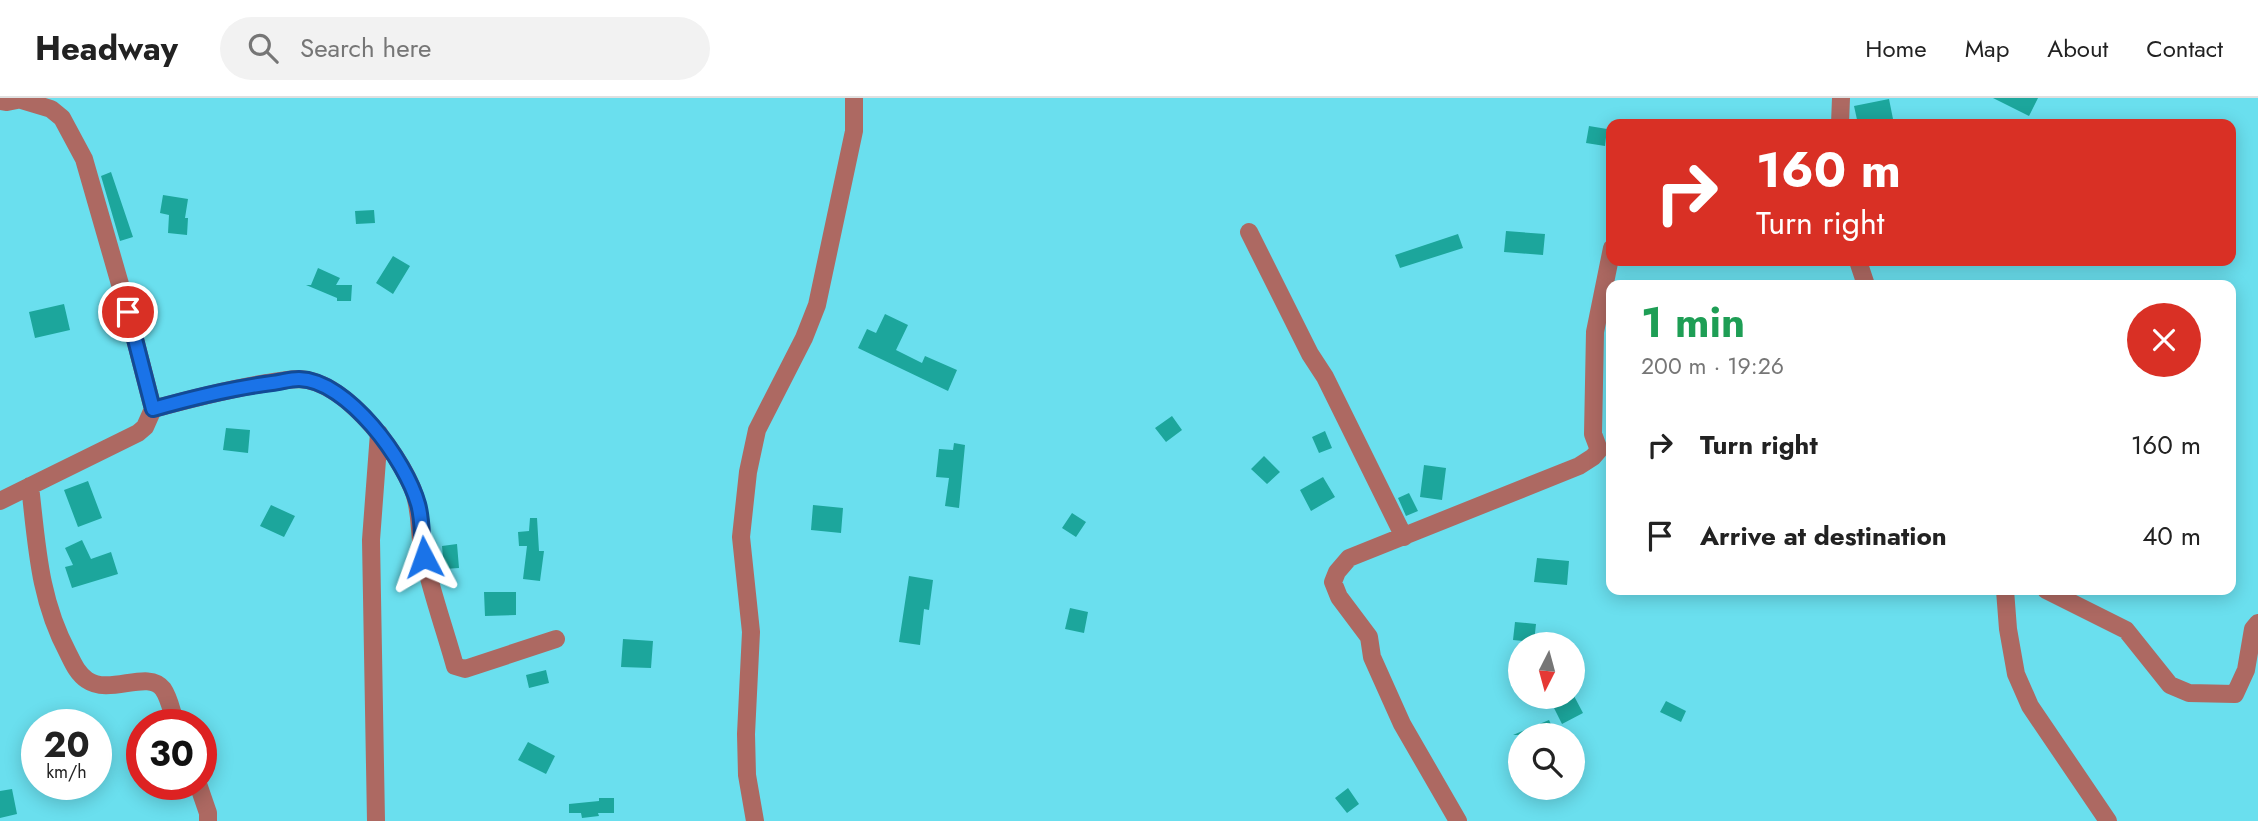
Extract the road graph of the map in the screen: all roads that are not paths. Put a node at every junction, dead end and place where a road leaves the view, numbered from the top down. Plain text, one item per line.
1 (853, 98) edge
2 (1840, 98) edge
3 (24, 99) edge
4 (0, 101) edge
5 (1840, 119) edge
6 (1249, 232) dead end
7 (1608, 266) edge
8 (153, 409) junction
9 (379, 433) junction
10 (30, 486) junction
11 (0, 501) edge
12 (1404, 537) junction
13 (2005, 595) edge
14 (2056, 595) edge
15 (2258, 623) edge
16 (556, 639) dead end
17 (170, 709) edge
18 (204, 800) edge
19 (208, 821) edge
20 (376, 821) edge
21 (755, 821) edge
22 (1458, 821) edge
23 (2108, 821) edge

1 - 21 street
2 - 5 street
3 - 4 street
3 - 8 street
6 - 12 street
7 - 12 street
8 - 9 street
8 - 10 street
9 - 16 street
9 - 20 street
10 - 11 street
10 - 17 street
12 - 22 street
13 - 23 street
14 - 15 street
18 - 19 street

